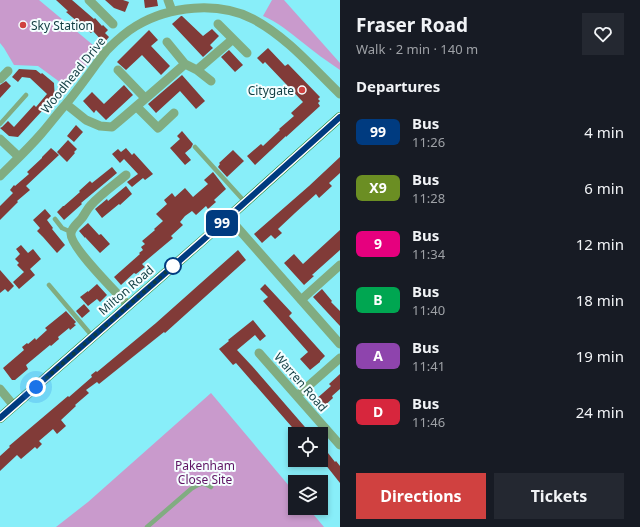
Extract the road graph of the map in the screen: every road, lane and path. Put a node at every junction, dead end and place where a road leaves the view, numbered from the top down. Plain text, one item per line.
1 (88, 0) edge
2 (168, 0) edge
3 (172, 11) junction
4 (113, 24) dead end
5 (218, 24) dead end
6 (233, 39) junction
7 (167, 42) dead end
8 (247, 53) dead end
9 (185, 64) junction
10 (118, 70) dead end
11 (198, 70) junction
12 (8, 71) dead end
13 (0, 79) edge
14 (211, 81) dead end
15 (340, 94) edge
16 (26, 95) dead end
17 (145, 98) junction
18 (66, 104) junction
19 (136, 107) junction
20 (174, 113) dead end
21 (340, 117) edge
22 (0, 124) edge
23 (0, 139) edge
24 (195, 147) dead end
25 (19, 157) junction
26 (126, 175) dead end
27 (0, 176) edge
28 (245, 202) junction
29 (228, 217) junction
30 (55, 219) dead end
31 (71, 232) junction
32 (340, 265) edge
33 (49, 285) dead end
34 (301, 300) junction
35 (128, 305) junction
36 (93, 337) junction
37 (340, 344) edge
38 (259, 353) dead end
39 (340, 358) edge
40 (0, 389) edge
41 (297, 396) junction
42 (14, 406) junction
43 (0, 418) edge
44 (340, 444) edge
45 (211, 487) dead end
46 (147, 527) edge

1 - 4 street
2 - 3 street
3 - 15 street, Woodhead Drive
3 - 18 street, Woodhead Drive
5 - 6 street
6 - 8 street
6 - 11 street
7 - 9 street
9 - 11 street
9 - 17 street
10 - 17 street
11 - 14 street
12 - 13 street
16 - 22 lane
17 - 19 street
18 - 19 street
18 - 25 street, Woodhead Drive
19 - 20 street
21 - 28 main road, Milton Road
23 - 25 street
24 - 28 lane
25 - 27 street, Woodhead Drive
26 - 31 street
28 - 29 main road, Milton Road
29 - 34 street
29 - 35 main road, Milton Road
30 - 31 lane
31 - 35 street
32 - 34 street
33 - 36 lane
34 - 37 street
35 - 36 main road, Milton Road
36 - 42 main road, Milton Road
38 - 41 street, Warren Road
39 - 41 street
40 - 42 street
41 - 44 street, Warren Road
42 - 43 main road, Milton Road
45 - 46 lane

